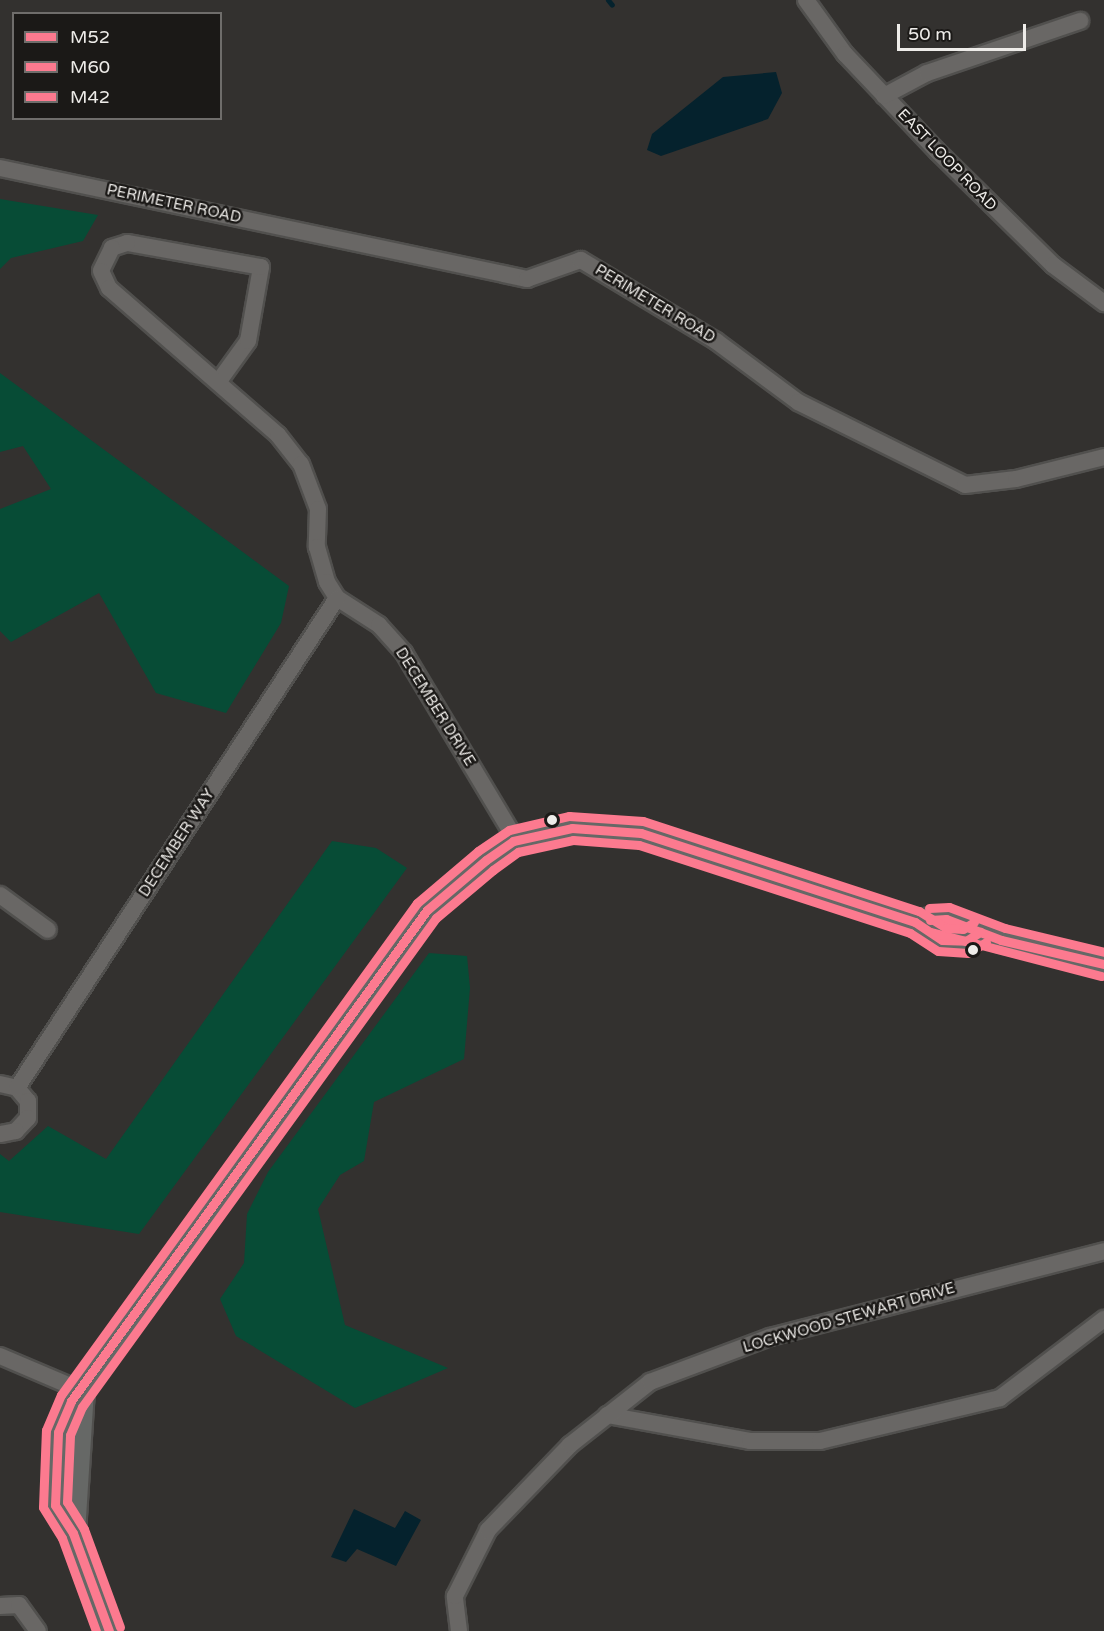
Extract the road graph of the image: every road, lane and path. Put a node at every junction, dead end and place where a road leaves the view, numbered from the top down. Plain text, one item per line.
1 (806, 0) edge
2 (1080, 21) dead end
3 (884, 96) junction
4 (0, 168) edge
5 (1104, 303) edge
6 (219, 381) junction
7 (1104, 457) edge
8 (337, 598) junction
9 (516, 840) junction
10 (0, 896) edge
11 (48, 930) dead end
12 (1104, 964) edge
13 (0, 1084) edge
14 (17, 1088) junction
15 (0, 1134) edge
16 (1104, 1251) edge
17 (1104, 1319) edge
18 (0, 1356) edge
19 (82, 1391) junction
20 (608, 1415) junction
21 (0, 1606) edge
22 (38, 1631) edge
23 (109, 1631) edge
24 (459, 1631) edge

1 - 3 street, EAST LOOP ROAD
2 - 3 street
3 - 5 street, EAST LOOP ROAD
4 - 7 street, PERIMETER ROAD
6 - 6 street
6 - 8 street
8 - 9 street, DECEMBER DRIVE
8 - 14 street, DECEMBER WAY
9 - 12 street
9 - 19 street
10 - 11 street
13 - 14 street
14 - 15 street
16 - 20 street, LOCKWOOD STEWART DRIVE
17 - 20 street
18 - 19 street
19 - 23 street
20 - 24 street, LOCKWOOD STEWART DRIVE
21 - 22 street

